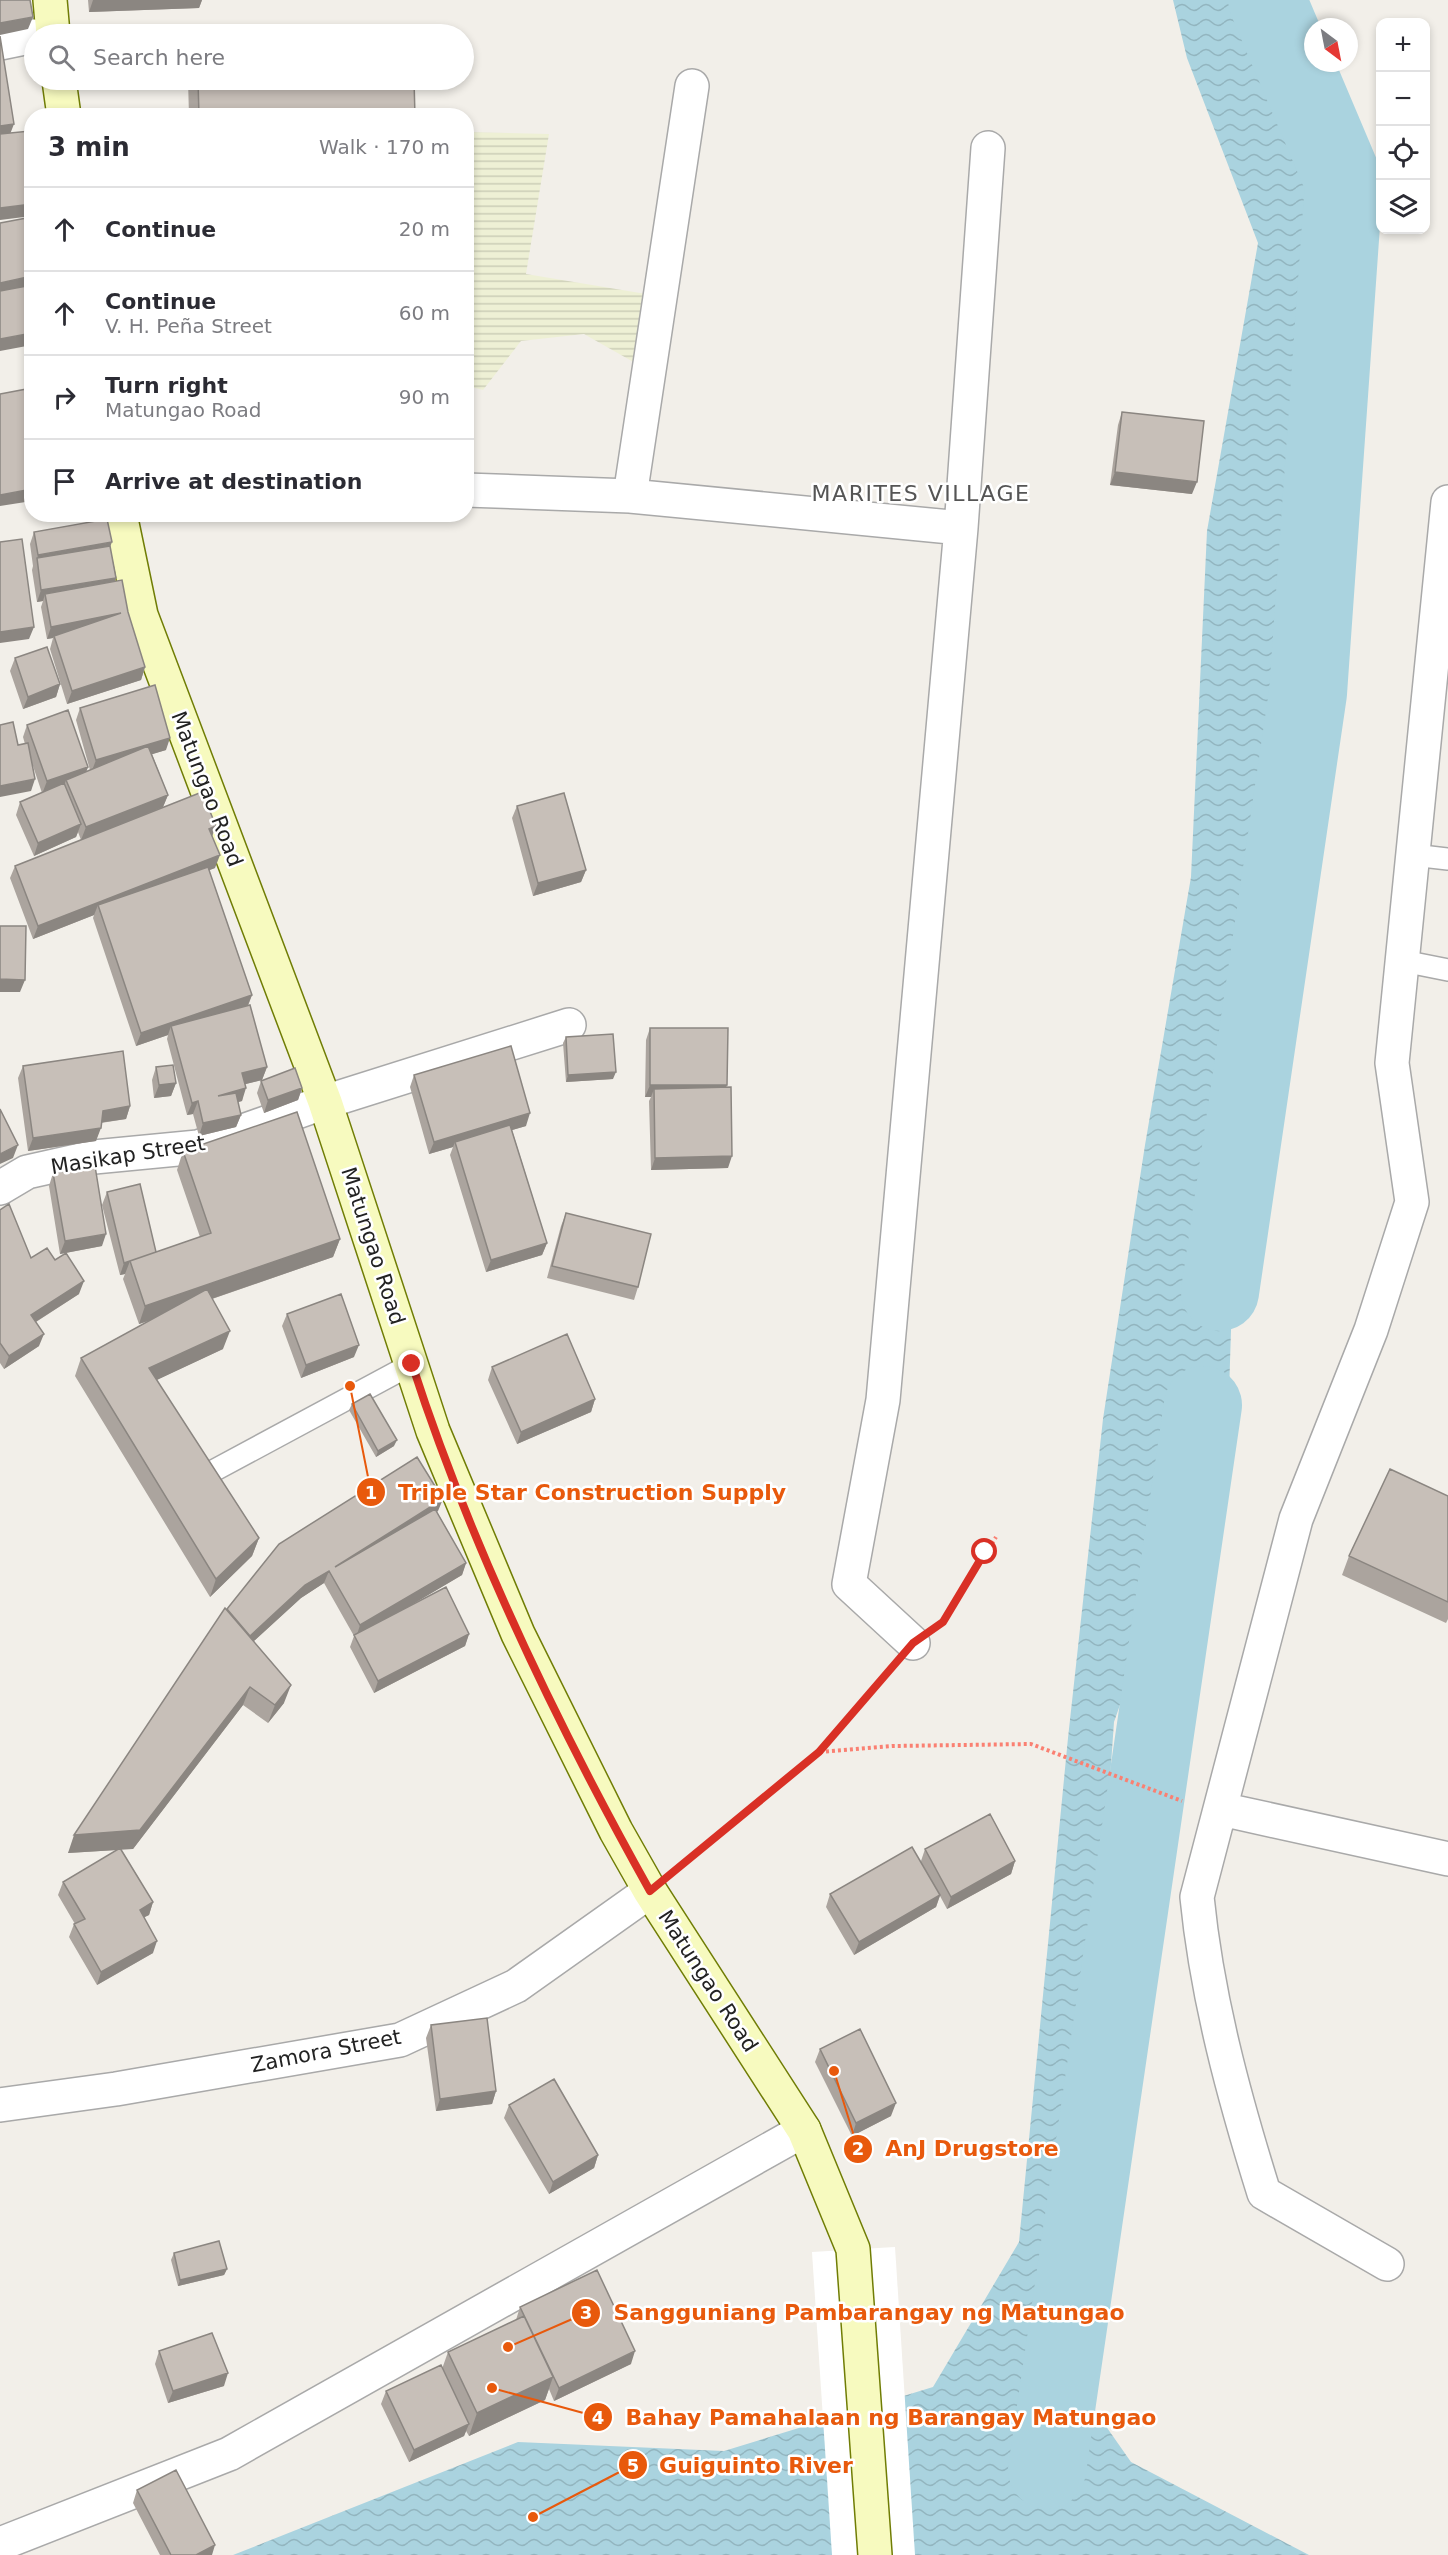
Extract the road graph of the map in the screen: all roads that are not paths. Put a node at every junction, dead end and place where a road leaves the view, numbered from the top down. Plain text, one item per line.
1 (50, 0) edge
2 (47, 24) edge
3 (24, 39) edge
4 (0, 43) edge
5 (692, 86) dead end
6 (60, 90) edge
7 (63, 108) edge
8 (988, 148) dead end
9 (474, 490) edge
10 (630, 496) junction
11 (1448, 502) edge
12 (122, 522) edge
13 (961, 528) junction
14 (1413, 855) junction
15 (1448, 859) edge
16 (1403, 961) junction
17 (1448, 970) edge
18 (569, 1026) dead end
19 (326, 1102) junction
20 (0, 1188) edge
21 (412, 1364) junction
22 (213, 1471) edge
23 (913, 1643) road end
24 (1206, 1807) junction
25 (1448, 1859) edge
26 (650, 1891) junction
27 (0, 2105) edge
28 (804, 2130) junction
29 (1387, 2264) dead end
30 (0, 2544) edge
31 (875, 2555) edge

1 - 2 main road
3 - 4 street
5 - 10 street
6 - 7 main road
8 - 13 street
9 - 10 street
10 - 13 street
11 - 14 street
12 - 19 main road, Matungao Road
13 - 23 street
14 - 15 lane
14 - 16 street
16 - 17 lane
16 - 24 street
18 - 19 street, Masikap Street
19 - 20 street, Masikap Street
19 - 21 main road, Matungao Road
21 - 22 lane
21 - 26 main road, Matungao Road
24 - 25 street
24 - 29 street
26 - 27 street, Zamora Street
26 - 28 main road, Matungao Road
28 - 30 street
28 - 31 main road, Matungao Road

